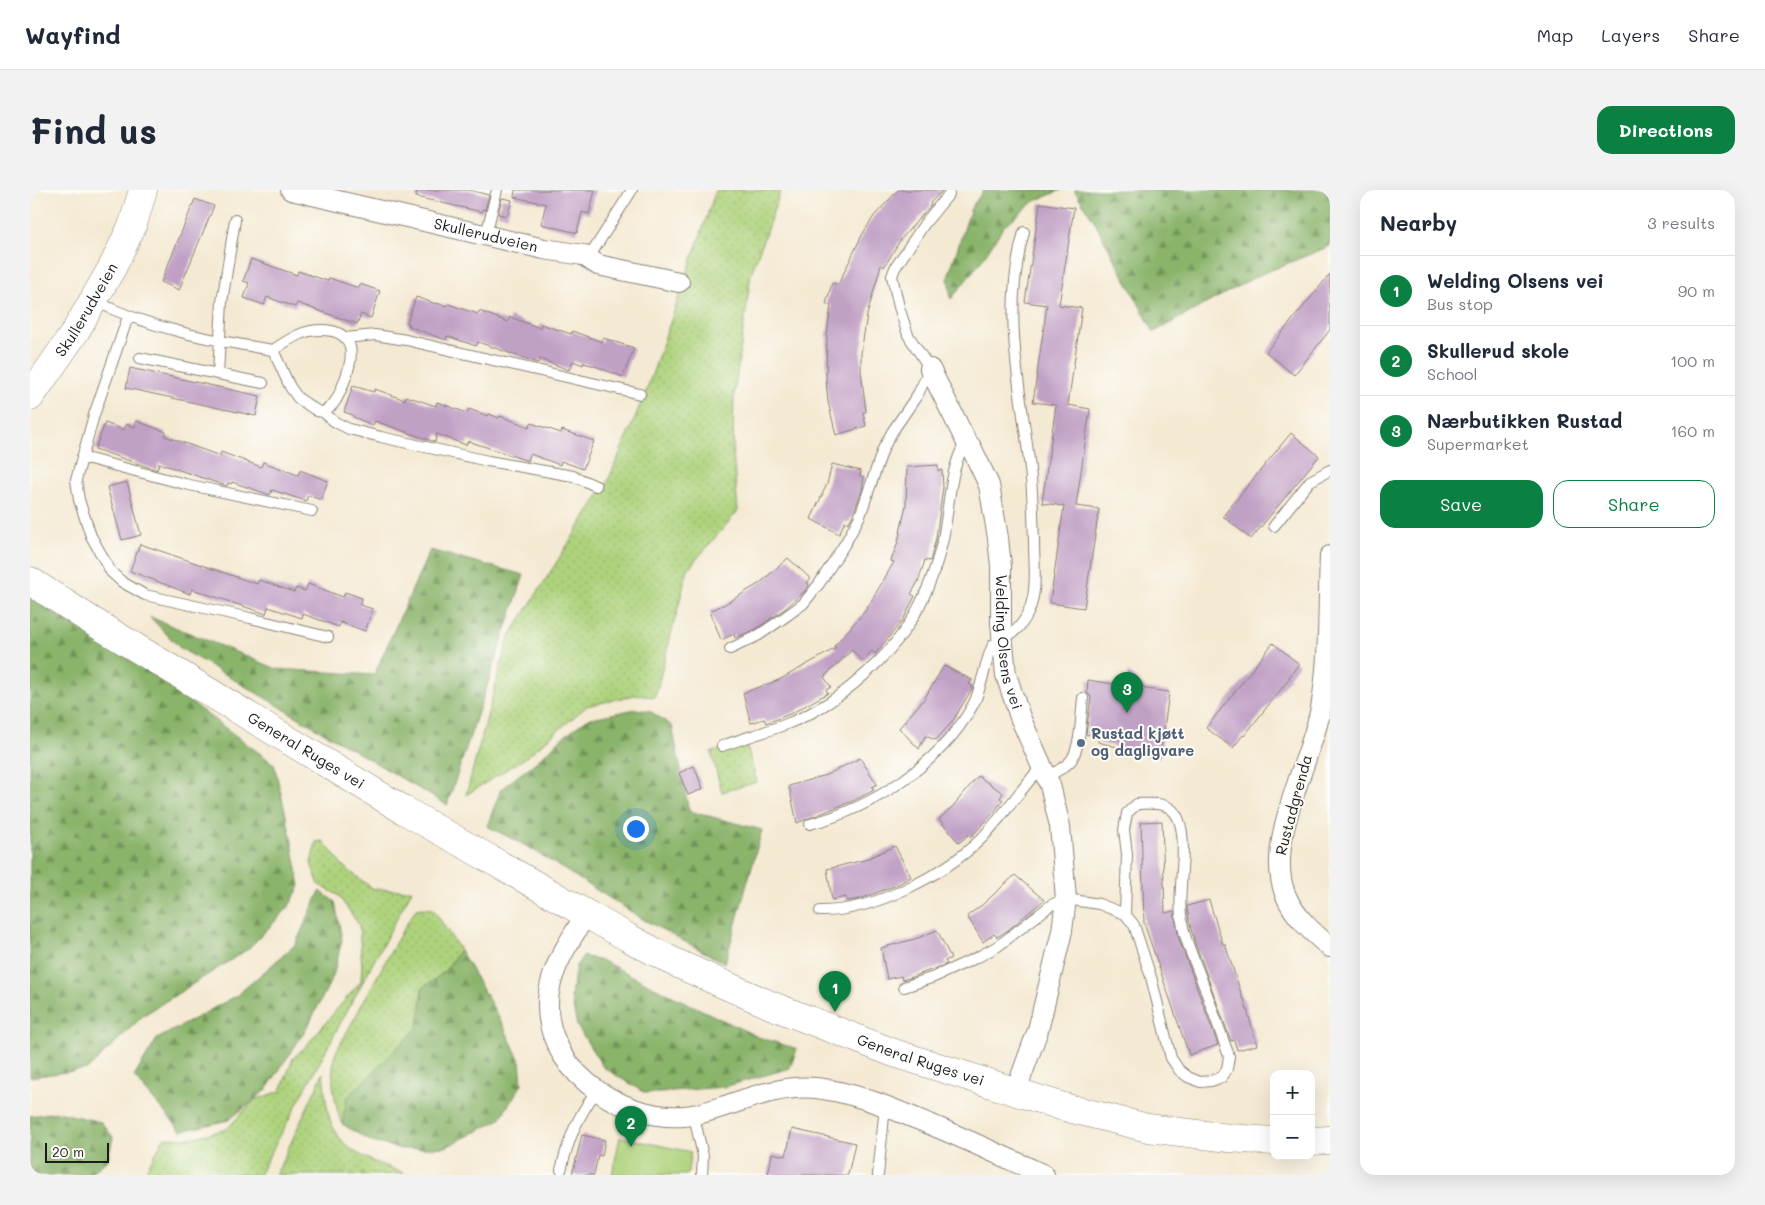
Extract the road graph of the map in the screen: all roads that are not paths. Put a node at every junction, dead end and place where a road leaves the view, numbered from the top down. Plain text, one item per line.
1 (143, 190) edge
2 (497, 190) edge
3 (632, 190) edge
4 (297, 191) edge
5 (949, 194) dead end
6 (235, 220) dead end
7 (1024, 232) dead end
8 (486, 235) junction
9 (583, 255) junction
10 (679, 282) dead end
11 (93, 300) junction
12 (128, 317) junction
13 (345, 338) junction
14 (221, 342) junction
15 (273, 350) junction
16 (140, 358) dead end
17 (930, 370) junction
18 (218, 374) junction
19 (263, 383) dead end
20 (640, 394) dead end
21 (30, 397) edge
22 (323, 412) junction
23 (966, 441) junction
24 (82, 457) junction
25 (1330, 470) edge
26 (596, 486) dead end
27 (312, 511) dead end
28 (1274, 526) dead end
29 (1330, 556) edge
30 (30, 581) edge
31 (328, 637) dead end
32 (1002, 639) junction
33 (730, 649) dead end
34 (1083, 698) dead end
35 (722, 746) dead end
36 (1044, 771) junction
37 (810, 824) dead end
38 (1066, 899) junction
39 (820, 911) dead end
40 (586, 914) junction
41 (1125, 914) junction
42 (1330, 947) edge
43 (904, 986) dead end
44 (597, 1090) junction
45 (1015, 1092) junction
46 (886, 1106) junction
47 (694, 1116) junction
48 (1315, 1140) edge
49 (1330, 1140) edge
50 (1270, 1141) edge
51 (561, 1170) dead end
52 (702, 1175) edge
53 (878, 1175) edge
54 (1044, 1175) edge

1 - 11 main road, Skullerudveien
2 - 8 lane
3 - 9 lane
4 - 8 street, Skullerudveien
5 - 17 lane
6 - 14 lane
7 - 32 lane
8 - 9 street, Skullerudveien
9 - 10 street, Skullerudveien
11 - 12 lane
11 - 21 main road, Skullerudveien
12 - 14 lane
12 - 24 lane
13 - 15 lane
13 - 20 lane
13 - 22 lane
14 - 15 lane
14 - 18 lane
15 - 22 lane
16 - 18 lane
17 - 23 street, Welding Olsens vei
17 - 33 lane
18 - 19 lane
22 - 26 lane
23 - 32 street, Welding Olsens vei
23 - 35 lane
24 - 27 lane
24 - 31 lane
25 - 28 lane
29 - 42 street, Rustadgrenda
30 - 40 main road, General Ruges vei
32 - 36 street, Welding Olsens vei
32 - 37 lane
34 - 36 lane
36 - 38 street, Welding Olsens vei
36 - 39 lane
38 - 41 lane
38 - 43 lane
38 - 45 street, Welding Olsens vei
40 - 44 street
40 - 45 main road, General Ruges vei
41 - 41 lane
44 - 47 street
44 - 51 lane
45 - 50 main road, General Ruges vei
46 - 47 street
46 - 53 lane
46 - 54 street
47 - 52 lane
48 - 49 main road

